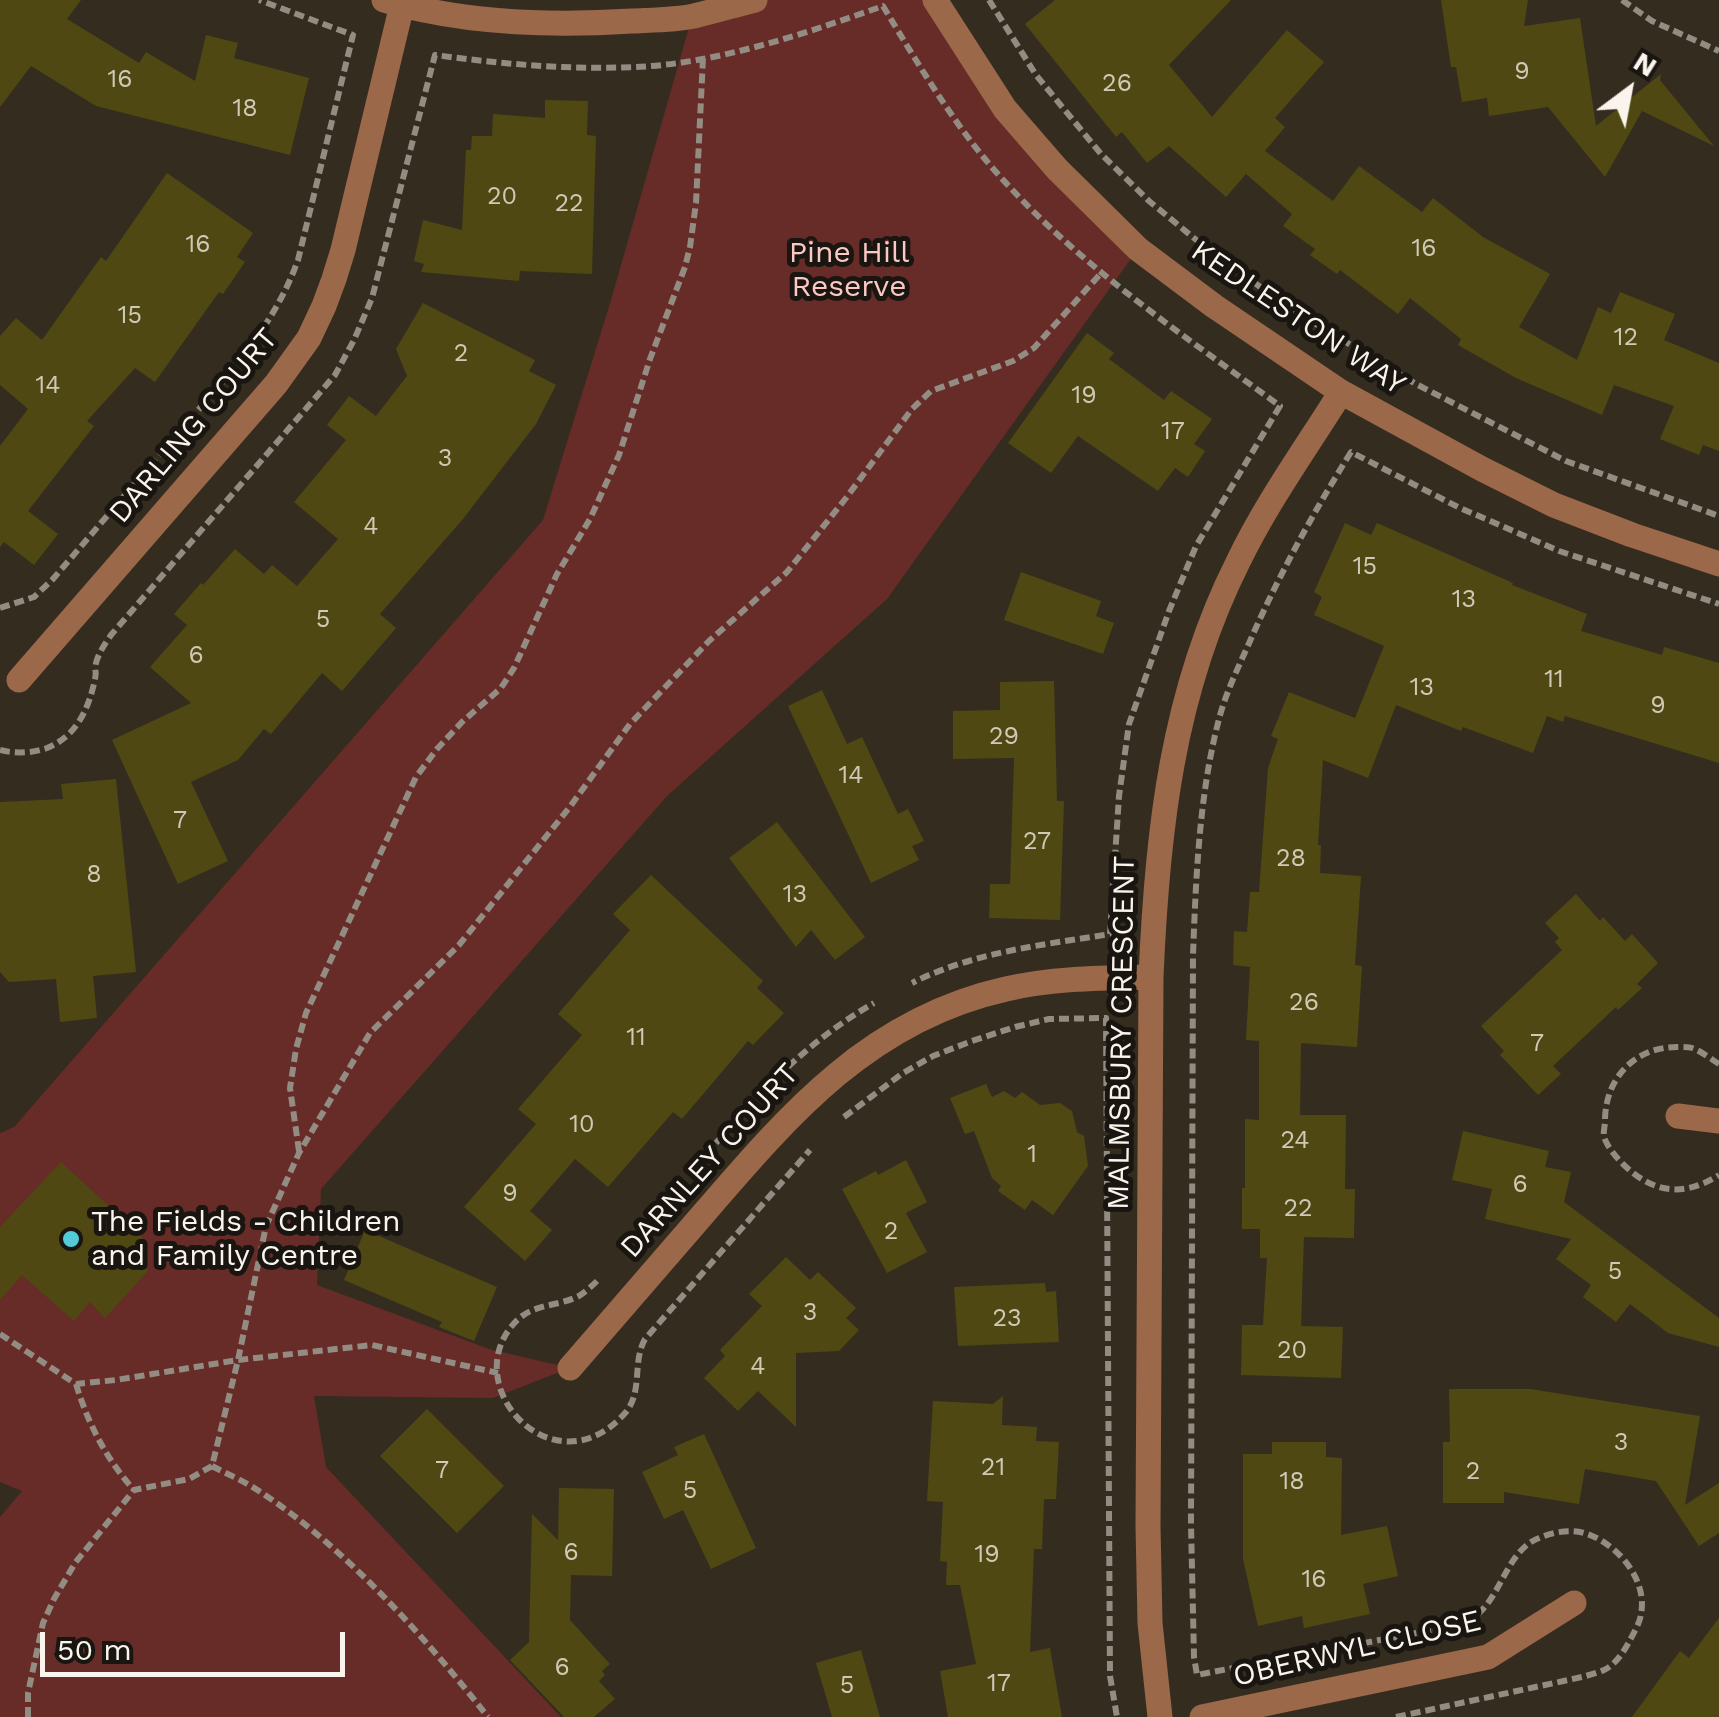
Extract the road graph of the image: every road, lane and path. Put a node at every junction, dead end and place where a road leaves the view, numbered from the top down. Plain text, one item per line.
1 (259, 0) edge
2 (755, 0) edge
3 (935, 0) edge
4 (989, 0) edge
5 (1622, 0) edge
6 (393, 3) edge
7 (882, 6) dead end
8 (1719, 51) edge
9 (435, 55) dead end
10 (703, 58) junction
11 (1102, 272) dead end
12 (1341, 392) junction
13 (1352, 452) dead end
14 (1719, 516) edge
15 (1719, 564) edge
16 (0, 608) edge
17 (18, 680) dead end
18 (1151, 977) junction
19 (1106, 1018) dead end
20 (1678, 1116) dead end
21 (1719, 1121) edge
22 (299, 1152) junction
23 (0, 1334) edge
24 (238, 1360) junction
25 (570, 1368) dead end
26 (498, 1373) dead end
27 (76, 1384) junction
28 (212, 1466) junction
29 (134, 1490) junction
30 (1574, 1603) dead end
31 (1197, 1675) dead end
32 (28, 1717) edge
33 (488, 1717) edge
34 (1117, 1717) edge
35 (1160, 1717) edge
36 (1202, 1717) edge

1 - 16 path
2 - 6 street
3 - 12 street, KEDLESTON WAY
4 - 14 path
5 - 8 path
6 - 17 street, DARLING COURT
7 - 10 path
9 - 10 path
10 - 22 path
11 - 22 path
12 - 15 street, KEDLESTON WAY
12 - 18 street, MALMSBURY CRESCENT
13 - 31 path
18 - 25 street, DARNLEY COURT
18 - 35 street, MALMSBURY CRESCENT
19 - 34 path
20 - 21 street
22 - 24 path
23 - 27 path
24 - 26 path
24 - 27 path
24 - 28 path
27 - 29 path
28 - 29 path
28 - 33 path
29 - 32 path
30 - 36 street, OBERWYL CLOSE

